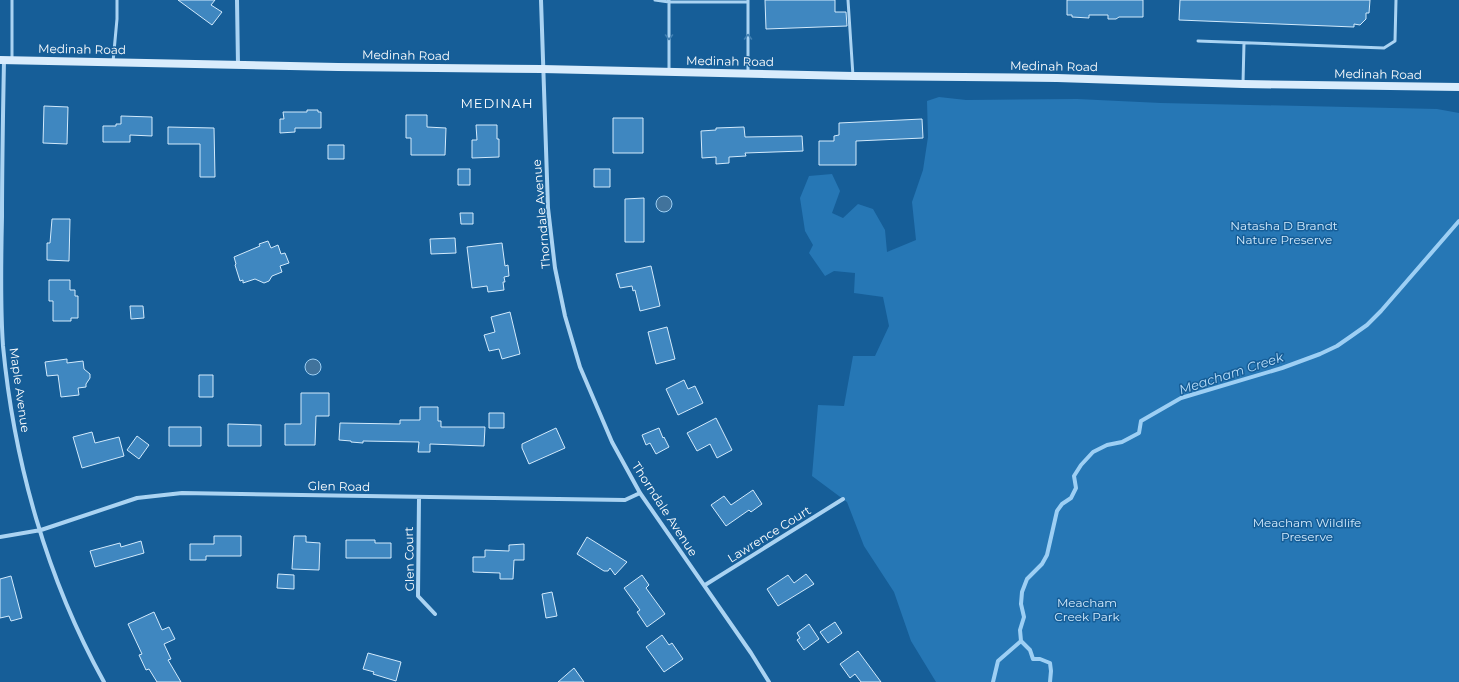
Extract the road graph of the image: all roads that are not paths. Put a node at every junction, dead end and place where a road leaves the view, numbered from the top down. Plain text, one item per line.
1 (12, 0) edge
2 (117, 0) edge
3 (237, 0) edge
4 (541, 0) edge
5 (655, 0) edge
6 (848, 0) edge
7 (1396, 0) edge
8 (669, 1) edge
9 (748, 1) edge
10 (1198, 41) dead end
11 (1244, 43) junction
12 (5, 60) edge
13 (113, 62) junction
14 (238, 64) junction
15 (542, 68) junction
16 (669, 71) junction
17 (748, 73) junction
18 (854, 76) junction
19 (1243, 84) junction
20 (1459, 87) edge
21 (640, 493) junction
22 (419, 498) junction
23 (843, 499) dead end
24 (41, 530) junction
25 (0, 537) edge
26 (705, 585) junction
27 (435, 614) dead end
28 (104, 682) edge
29 (769, 682) edge

1 - 12 lane
2 - 13 lane
3 - 14 street
4 - 15 street, Thorndale Avenue
5 - 8 lane
6 - 18 lane
7 - 11 lane
8 - 9 lane
8 -> 16 lane
17 -> 9 lane
10 - 11 lane
11 - 19 lane
12 - 13 main road, Medinah Road
12 - 24 street, Maple Avenue
13 - 14 main road, Medinah Road
14 - 15 main road, Medinah Road
15 - 16 main road, Medinah Road
15 - 21 street, Thorndale Avenue
16 - 17 main road, Medinah Road
17 - 18 main road, Medinah Road
18 - 19 main road, Medinah Road
19 - 20 main road, Medinah Road
21 - 22 street, Glen Road
21 - 26 street, Thorndale Avenue
22 - 24 street, Glen Road
22 - 27 street, Glen Court
23 - 26 street, Lawrence Court
24 - 25 street
24 - 28 street, Maple Avenue
26 - 29 street, Thorndale Avenue

